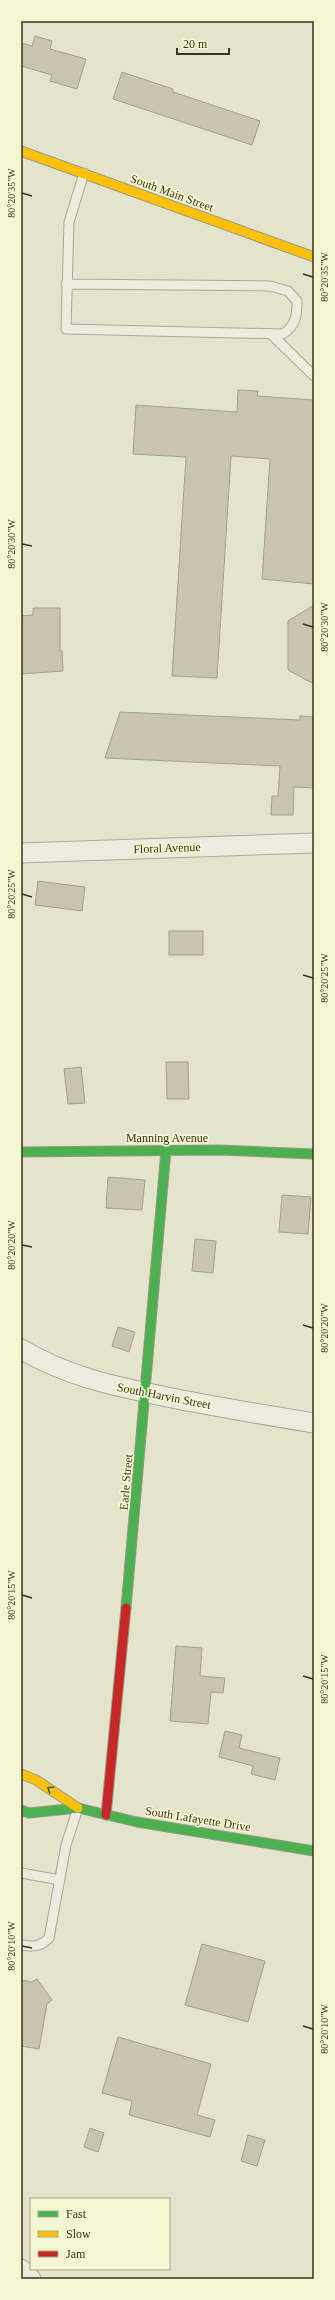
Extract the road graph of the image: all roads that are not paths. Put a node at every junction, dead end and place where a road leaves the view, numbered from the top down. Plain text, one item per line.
1 (21, 151) edge
2 (84, 173) junction
3 (314, 258) edge
4 (66, 284) junction
5 (271, 334) junction
6 (314, 376) edge
7 (314, 843) edge
8 (21, 853) edge
9 (166, 1150) junction
10 (21, 1152) edge
11 (314, 1154) edge
12 (21, 1349) edge
13 (146, 1393) junction
14 (314, 1424) edge
15 (21, 1774) edge
16 (78, 1808) junction
17 (21, 1810) edge
18 (106, 1815) junction
19 (314, 1851) edge
20 (21, 1873) edge
21 (60, 1880) junction
22 (21, 1945) edge
23 (21, 2269) edge
24 (31, 2279) edge

1 - 2 street, South Main Street
2 - 3 street, South Main Street
2 - 4 lane
4 - 5 lane
4 - 5 lane
5 - 6 lane
7 - 8 street, Floral Avenue
9 - 10 street, Manning Avenue
9 - 11 street, Manning Avenue
9 - 13 street, Earle Street
12 - 13 street, South Harvin Street
13 - 14 street, South Harvin Street
13 - 18 street, Earle Street
16 -> 15 street, South Lafayette Drive
16 - 17 street, South Lafayette Drive
16 - 18 street, South Lafayette Drive
16 - 21 lane
18 - 19 street, South Lafayette Drive
20 - 21 lane
21 - 22 lane
23 - 24 street

